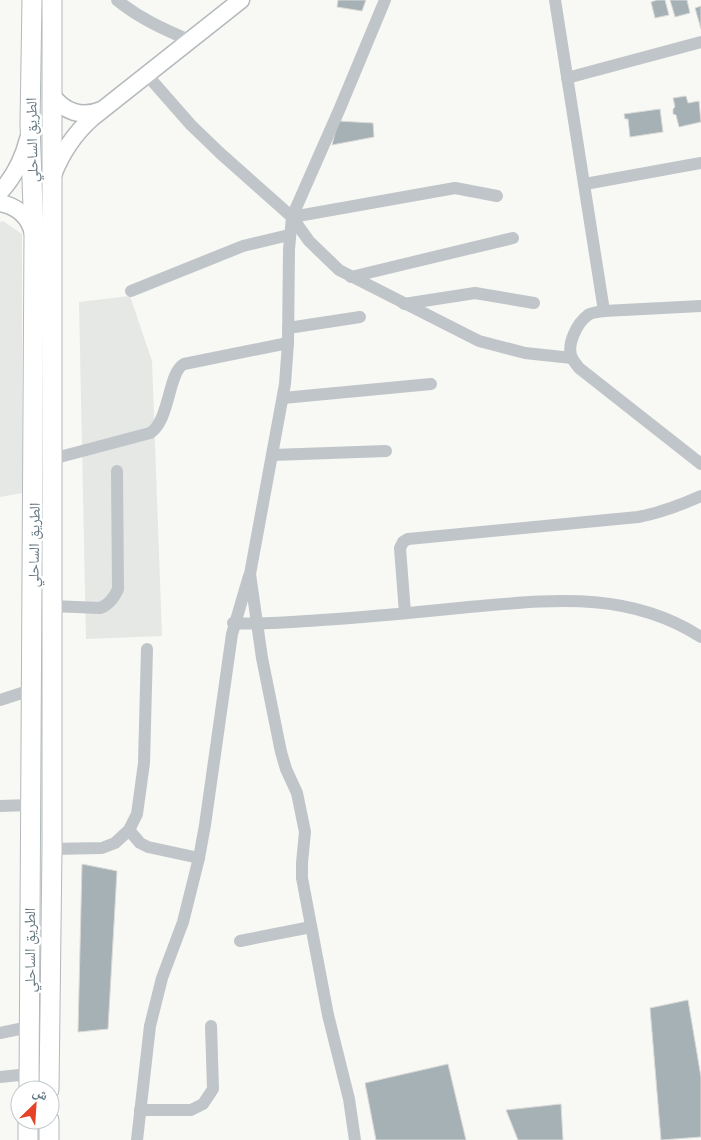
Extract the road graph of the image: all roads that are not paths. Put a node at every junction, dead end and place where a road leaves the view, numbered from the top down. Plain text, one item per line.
1 (32, 0) edge
2 (52, 0) edge
3 (117, 0) edge
4 (241, 0) edge
5 (385, 0) edge
6 (555, 0) edge
7 (189, 40) junction
8 (701, 42) edge
9 (147, 75) junction
10 (567, 78) junction
11 (52, 95) junction
12 (103, 109) junction
13 (30, 124) junction
14 (701, 163) edge
15 (52, 176) junction
16 (585, 184) junction
17 (0, 192) edge
18 (497, 196) dead end
19 (0, 203) edge
20 (292, 217) junction
21 (289, 235) junction
22 (34, 236) junction
23 (513, 238) dead end
24 (352, 277) junction
25 (131, 291) dead end
26 (534, 303) dead end
27 (404, 304) junction
28 (701, 306) edge
29 (604, 311) junction
30 (360, 317) dead end
31 (288, 328) junction
32 (288, 343) junction
33 (572, 358) junction
34 (431, 384) dead end
35 (283, 398) junction
36 (386, 451) dead end
37 (272, 456) junction
38 (52, 459) junction
39 (701, 464) edge
40 (117, 471) dead end
41 (701, 496) edge
42 (250, 574) junction
43 (52, 606) junction
44 (405, 613) junction
45 (234, 623) junction
46 (256, 624) junction
47 (701, 637) edge
48 (147, 649) dead end
49 (31, 690) junction
50 (0, 700) edge
51 (30, 805) junction
52 (0, 806) edge
53 (129, 830) junction
54 (52, 848) junction
55 (199, 858) junction
56 (312, 928) junction
57 (240, 941) dead end
58 (211, 1026) dead end
59 (29, 1027) junction
60 (0, 1033) edge
61 (0, 1077) edge
62 (17, 1080) edge
63 (29, 1080) edge
64 (49, 1080) edge
65 (140, 1110) junction
66 (137, 1140) edge
67 (355, 1140) edge

1 - 13 highway, الطريق الساحلي
2 - 11 highway, الطريق الساحلي
3 - 7 street
4 - 7 main road
5 - 20 street
6 - 10 street
7 - 9 main road
8 - 10 street
9 - 12 main road
9 - 20 street
10 - 16 street
11 - 12 main road
11 - 15 highway, الطريق الساحلي
12 - 15 main road
13 - 17 main road
13 - 22 highway, الطريق الساحلي
14 - 16 street
15 - 38 highway, الطريق الساحلي
16 - 29 street
18 - 20 street
19 - 22 main road
20 - 21 street
20 - 24 street
21 - 25 street
21 - 31 street
22 - 49 highway, الطريق الساحلي
23 - 24 street
24 - 27 street
26 - 27 street
27 - 33 street
28 - 29 street
29 - 33 street
30 - 31 street
31 - 32 street
32 - 35 street
32 - 38 street
33 - 39 street
34 - 35 street
35 - 37 street
36 - 37 street
37 - 42 street
38 - 43 highway, الطريق الساحلي
40 - 43 street
41 - 44 street
42 - 45 street
42 - 46 street
43 - 54 highway, الطريق الساحلي
44 - 46 street
44 - 47 street
45 - 46 street
45 - 55 street
46 - 56 street
48 - 53 street
49 - 50 street
49 - 51 highway, الطريق الساحلي
51 - 52 street
51 - 59 highway, الطريق الساحلي
53 - 54 street
53 - 55 street
54 - 64 highway, الطريق الساحلي
55 - 65 street
56 - 57 street
56 - 67 street
58 - 65 street
59 - 60 street
59 - 63 highway, الطريق الساحلي
61 - 62 street
65 - 66 street

